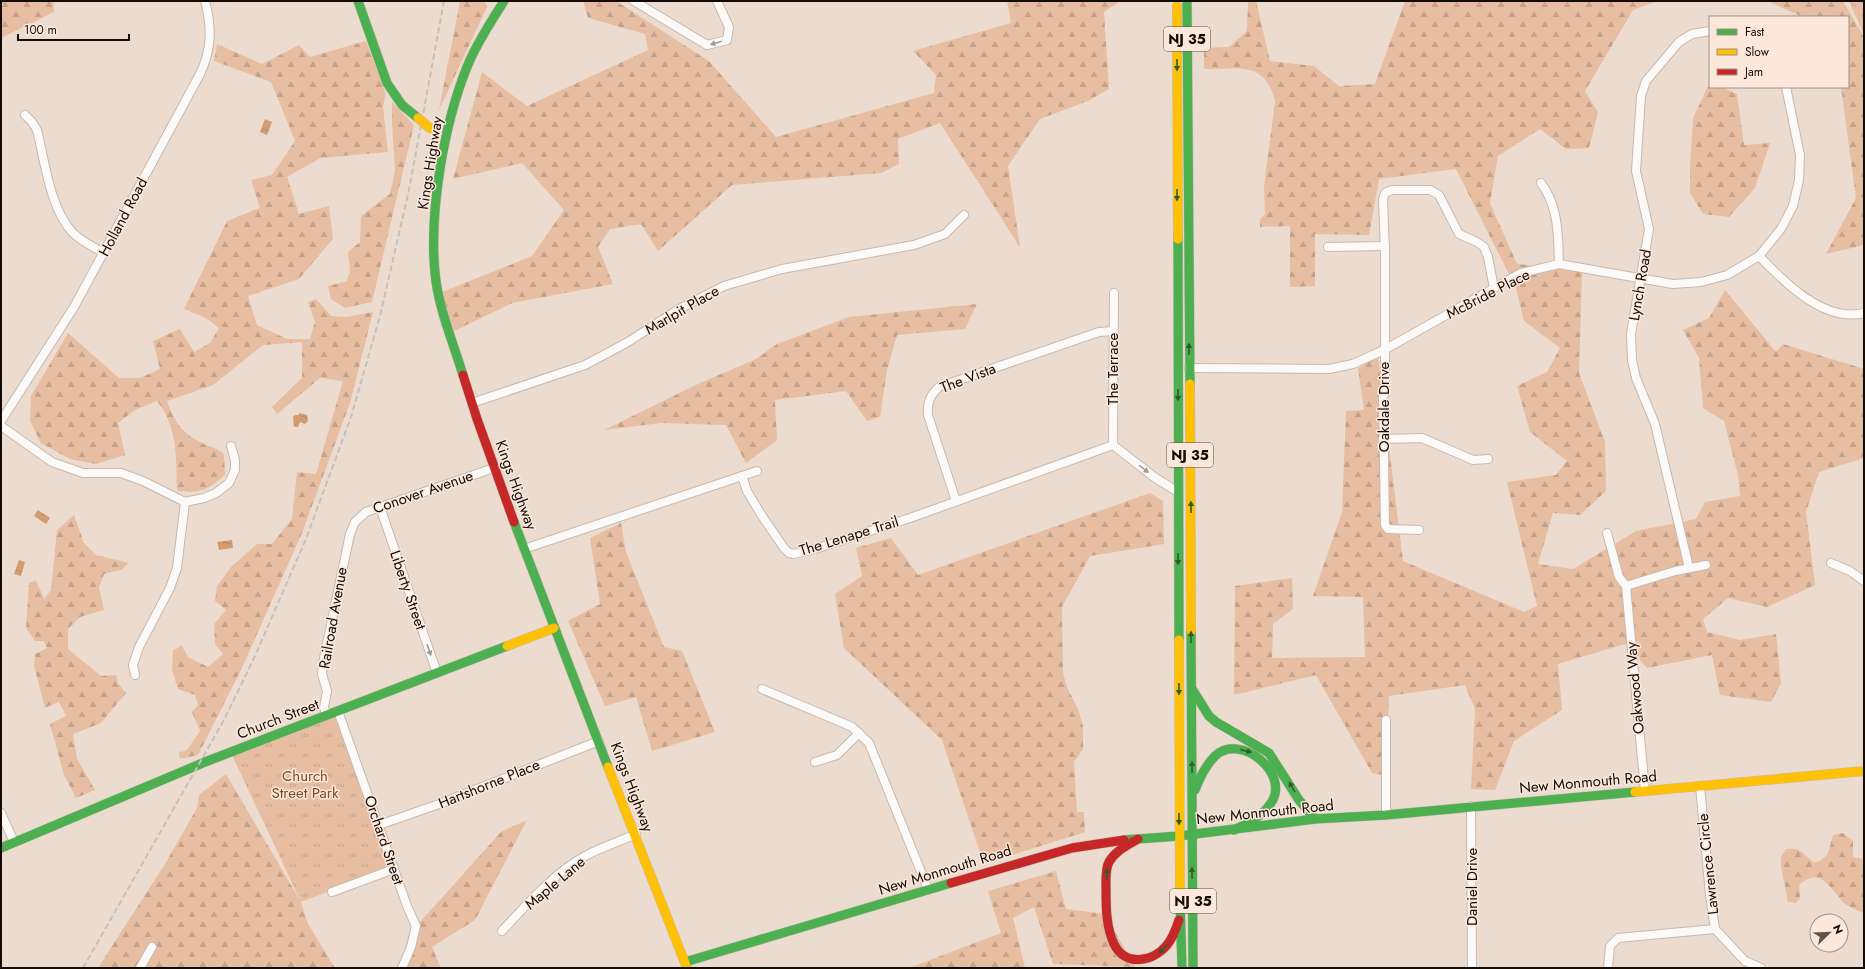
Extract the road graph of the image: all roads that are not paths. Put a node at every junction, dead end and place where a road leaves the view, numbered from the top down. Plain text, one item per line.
1 (205, 1) edge
2 (358, 1) edge
3 (504, 1) edge
4 (634, 1) edge
5 (717, 1) edge
6 (1177, 1) edge
7 (1187, 1) edge
8 (1709, 31) edge
9 (1786, 88) edge
10 (25, 116) dead end
11 (446, 139) junction
12 (1541, 183) dead end
13 (964, 216) dead end
14 (1328, 247) dead end
15 (1385, 249) junction
16 (104, 253) junction
17 (1760, 256) junction
18 (1559, 264) junction
19 (1641, 278) junction
20 (1494, 288) junction
21 (1114, 293) dead end
22 (1864, 313) edge
23 (1113, 331) junction
24 (1384, 350) junction
25 (1189, 368) junction
26 (472, 403) junction
27 (1, 421) edge
28 (1, 426) edge
29 (1383, 439) junction
30 (1113, 445) junction
31 (231, 446) dead end
32 (1488, 459) dead end
33 (494, 468) junction
34 (757, 471) dead end
35 (742, 476) junction
36 (1178, 492) junction
37 (956, 501) junction
38 (185, 502) junction
39 (380, 507) junction
40 (355, 522) joint
41 (1419, 530) dead end
42 (1607, 533) dead end
43 (524, 549) junction
44 (1831, 563) dead end
45 (1706, 565) dead end
46 (1689, 568) junction
47 (1864, 581) edge
48 (1626, 586) junction
49 (554, 628) junction
50 (437, 673) junction
51 (135, 675) dead end
52 (1192, 688) junction
53 (762, 689) dead end
54 (338, 711) junction
55 (326, 715) junction
56 (1386, 720) dead end
57 (859, 733) junction
58 (599, 741) junction
59 (815, 762) dead end
60 (1864, 771) edge
61 (1700, 786) junction
62 (1645, 791) junction
63 (1192, 798) junction
64 (1471, 806) junction
65 (1, 813) edge
66 (1386, 815) junction
67 (1315, 819) junction
68 (379, 826) junction
69 (1234, 830) junction
70 (636, 834) junction
71 (1193, 834) junction
72 (1179, 836) junction
73 (1138, 839) junction
74 (14, 842) junction
75 (1, 848) edge
76 (394, 870) junction
77 (928, 889) junction
78 (332, 892) dead end
79 (1181, 914) junction
80 (1715, 929) junction
81 (502, 930) dead end
82 (152, 946) dead end
83 (686, 965) edge
84 (1745, 965) edge
85 (140, 968) edge
86 (402, 968) edge
87 (1182, 968) edge
88 (1193, 968) edge
89 (1472, 968) edge
90 (1608, 968) edge
91 (1761, 968) edge

1 - 16 street, Holland Road
2 - 11 main road, bridge
3 - 11 main road, Kings Highway
5 -> 4 street
6 -> 36 main road, NJ 35
25 -> 7 main road, NJ 35
8 - 19 street, Lynch Road
9 - 17 street
10 - 16 street
11 - 26 main road, Kings Highway
12 - 18 street
13 - 26 street, Marlpit Place
14 - 15 street
15 - 20 street, Oakdale Drive
15 - 24 street, Oakdale Drive
16 - 27 street, Holland Road
17 - 19 street, McBride Place
17 - 22 street
18 - 19 street, McBride Place
18 - 20 street, McBride Place
19 - 46 street, Lynch Road
20 - 24 street, McBride Place
21 - 23 street, The Terrace
23 - 30 street, The Terrace
23 - 37 street, The Vista
24 - 25 street, McBride Place
24 - 29 street, Oakdale Drive
52 -> 25 main road, NJ 35
26 - 33 main road, Kings Highway
28 - 38 street
29 - 32 street
29 - 41 street, Oakdale Drive
30 -> 36 street
30 - 37 street, The Lenape Trail
31 - 38 street
33 - 39 street, Conover Avenue
33 - 43 main road, Kings Highway
34 - 35 street
35 - 37 street, The Lenape Trail
35 - 43 street
36 -> 72 main road, NJ 35
38 - 51 street
39 - 40 street, Conover Avenue
39 -> 50 street, Liberty Street
40 - 55 street, Railroad Avenue
42 - 48 street
43 - 49 main road, Kings Highway
44 - 47 street
45 - 46 street
46 - 48 street
48 - 62 street, Oakwood Way
49 - 50 main road, Church Street
49 - 58 main road, Kings Highway
50 - 54 main road, Church Street
63 -> 52 main road, NJ 35
67 -> 52 main road
53 - 57 street
54 - 55 main road, Church Street
54 - 68 street, Orchard Street
55 - 74 main road, Church Street
56 - 66 street
57 - 59 street
57 - 77 street
58 - 68 street, Hartshorne Place
58 - 70 main road, Kings Highway
60 - 61 main road, New Monmouth Road
61 - 62 main road, New Monmouth Road
61 - 80 street, Lawrence Circle
62 - 64 main road, New Monmouth Road
63 -> 69 main road
63 - 71 main road, NJ 35
64 - 66 main road, New Monmouth Road
64 - 89 street, Daniel Drive
65 - 74 street
66 - 67 main road, New Monmouth Road
67 - 69 main road, New Monmouth Road
68 - 76 street, Orchard Street
69 - 71 main road, New Monmouth Road
70 - 81 street, Maple Lane
70 - 83 main road, Kings Highway
71 - 72 main road, New Monmouth Road
88 -> 71 main road, NJ 35
72 - 73 main road, New Monmouth Road
72 - 79 main road, NJ 35
73 - 77 main road, New Monmouth Road
79 -> 73 main road
74 - 75 main road, Church Street
76 - 78 street
76 - 86 street, Orchard Street
77 - 83 main road, New Monmouth Road
79 - 87 main road, NJ 35
80 - 84 street, Lawrence Circle
80 - 90 street
82 - 85 street
84 - 91 street, Lawrence Circle

